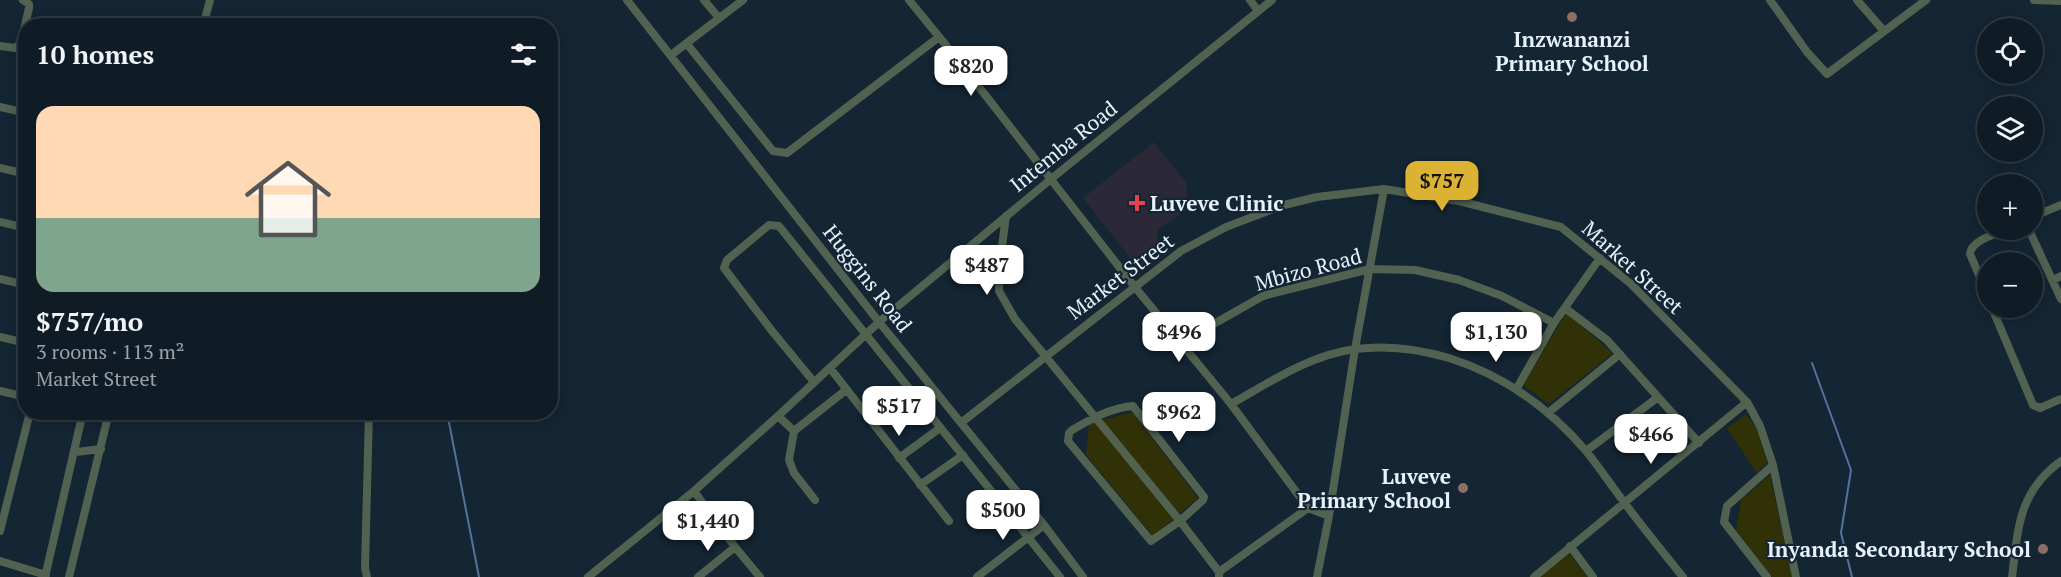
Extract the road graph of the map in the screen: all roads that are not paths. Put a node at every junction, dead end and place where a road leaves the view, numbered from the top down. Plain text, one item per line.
1 (23, 0) edge
2 (210, 0) edge
3 (627, 0) edge
4 (704, 0) edge
5 (743, 0) edge
6 (909, 0) edge
7 (1250, 0) edge
8 (1272, 0) edge
9 (1770, 0) edge
10 (1857, 0) edge
11 (2034, 0) edge
12 (1920, 1) edge
13 (2061, 1) edge
14 (1258, 11) junction
15 (27, 18) edge
16 (205, 18) edge
17 (719, 18) junction
18 (1884, 32) junction
19 (939, 37) junction
20 (687, 44) junction
21 (0, 46) edge
22 (18, 46) edge
23 (671, 55) junction
24 (0, 107) edge
25 (18, 111) edge
26 (0, 168) edge
27 (18, 172) edge
28 (1051, 179) junction
29 (1384, 189) junction
30 (2061, 205) edge
31 (2043, 212) edge
32 (1006, 216) junction
33 (0, 222) edge
34 (18, 226) edge
35 (1984, 240) edge
36 (2035, 240) edge
37 (1600, 258) junction
38 (1370, 268) junction
39 (1977, 270) edge
40 (2057, 278) edge
41 (0, 279) edge
42 (18, 283) edge
43 (1134, 286) junction
44 (2061, 299) edge
45 (1565, 308) junction
46 (1996, 318) edge
47 (879, 322) junction
48 (1554, 323) junction
49 (865, 335) junction
50 (0, 337) edge
51 (18, 341) edge
52 (1180, 343) junction
53 (1354, 350) junction
54 (1620, 354) junction
55 (1045, 356) junction
56 (830, 368) junction
57 (814, 382) junction
58 (1517, 388) junction
59 (846, 390) junction
60 (0, 391) edge
61 (18, 395) edge
62 (1657, 398) junction
63 (2061, 399) edge
64 (1747, 402) junction
65 (1231, 404) junction
66 (1548, 413) junction
67 (778, 416) junction
68 (1094, 416) junction
69 (28, 420) edge
70 (82, 420) edge
71 (107, 420) edge
72 (369, 420) edge
73 (962, 422) junction
74 (940, 428) junction
75 (794, 431) junction
76 (1699, 443) junction
77 (101, 449) junction
78 (1586, 451) junction
79 (76, 452) junction
80 (963, 455) junction
81 (899, 458) junction
82 (2061, 461) edge
83 (1773, 465) junction
84 (920, 485) junction
85 (694, 491) junction
86 (815, 500) dead end
87 (1624, 503) junction
88 (1308, 508) junction
89 (1329, 516) junction
90 (949, 521) dead end
91 (1180, 521) junction
92 (1044, 525) junction
93 (0, 531) edge
94 (1029, 537) junction
95 (1570, 546) junction
96 (735, 547) junction
97 (0, 561) edge
98 (1219, 575) edge
99 (46, 576) edge
100 (69, 577) edge
101 (367, 577) edge
102 (588, 577) edge
103 (698, 577) edge
104 (760, 577) edge
105 (977, 577) edge
106 (1060, 577) edge
107 (1083, 577) edge
108 (1317, 577) edge
109 (1534, 577) edge
110 (1593, 577) edge
111 (1683, 577) edge
112 (1767, 577) edge
113 (1796, 577) edge
114 (2012, 577) edge

1 - 15 street
2 - 16 street
3 - 23 street, Huggins Road
4 - 17 street
5 - 17 street
6 - 19 street
7 - 14 street
8 - 14 street, Intemba Road
9 - 18 street
10 - 18 street
11 - 13 street
12 - 18 street
14 - 28 street, Intemba Road
17 - 20 street
19 - 20 street
19 - 28 street
20 - 23 street
21 - 22 street
23 - 47 street, Huggins Road
24 - 25 street
26 - 27 street
28 - 32 street, Intemba Road
28 - 43 street
29 - 37 street, Market Street
29 - 38 street
29 - 43 street, Market Street
30 - 31 street
32 - 47 street, Intemba Road
32 - 55 street
33 - 34 street
35 - 39 street
36 - 40 street
37 - 45 street
37 - 64 street, Market Street
38 - 48 street, Mbizo Road
38 - 52 street, Mbizo Road
38 - 53 street
40 - 44 street
41 - 42 street
43 - 52 street
43 - 55 street, Market Street
45 - 48 street
45 - 54 street
46 - 63 street
47 - 49 street, Intemba Road
47 - 73 street, Huggins Road
48 - 58 street
49 - 56 street, Intemba Road
49 - 57 street
49 - 74 street
50 - 51 street
52 - 65 street
53 - 58 street
53 - 65 street
53 - 89 street
54 - 62 street
54 - 66 street
55 - 68 street
55 - 73 street, Market Street
56 - 57 street, Intemba Road
56 - 59 street
57 - 67 street, Intemba Road
58 - 66 street
59 - 75 street
59 - 81 street
60 - 61 street
62 - 76 street
62 - 78 street
64 - 76 street
64 - 83 street, Market Street
65 - 88 street
66 - 78 street
67 - 75 street
67 - 85 street, Intemba Road
68 - 91 street
68 - 91 street
68 - 91 street
69 - 93 street
70 - 79 street
71 - 77 street
72 - 101 street
73 - 92 street, Huggins Road
74 - 80 street
74 - 81 street
75 - 86 street
76 - 87 street
77 - 79 street
77 - 100 street
78 - 87 street
79 - 99 street
80 - 84 street
80 - 94 street
81 - 84 street
82 - 114 street
83 - 112 street
83 - 113 street, Market Street
84 - 90 street
85 - 96 street
85 - 102 street, Intemba Road
87 - 95 street
87 - 111 street
88 - 89 street
88 - 98 street
89 - 108 street
91 - 98 street
92 - 94 street
92 - 107 street, Huggins Road
94 - 105 street
94 - 106 street
95 - 109 street
95 - 110 street
96 - 103 street
96 - 104 street
97 - 99 street

